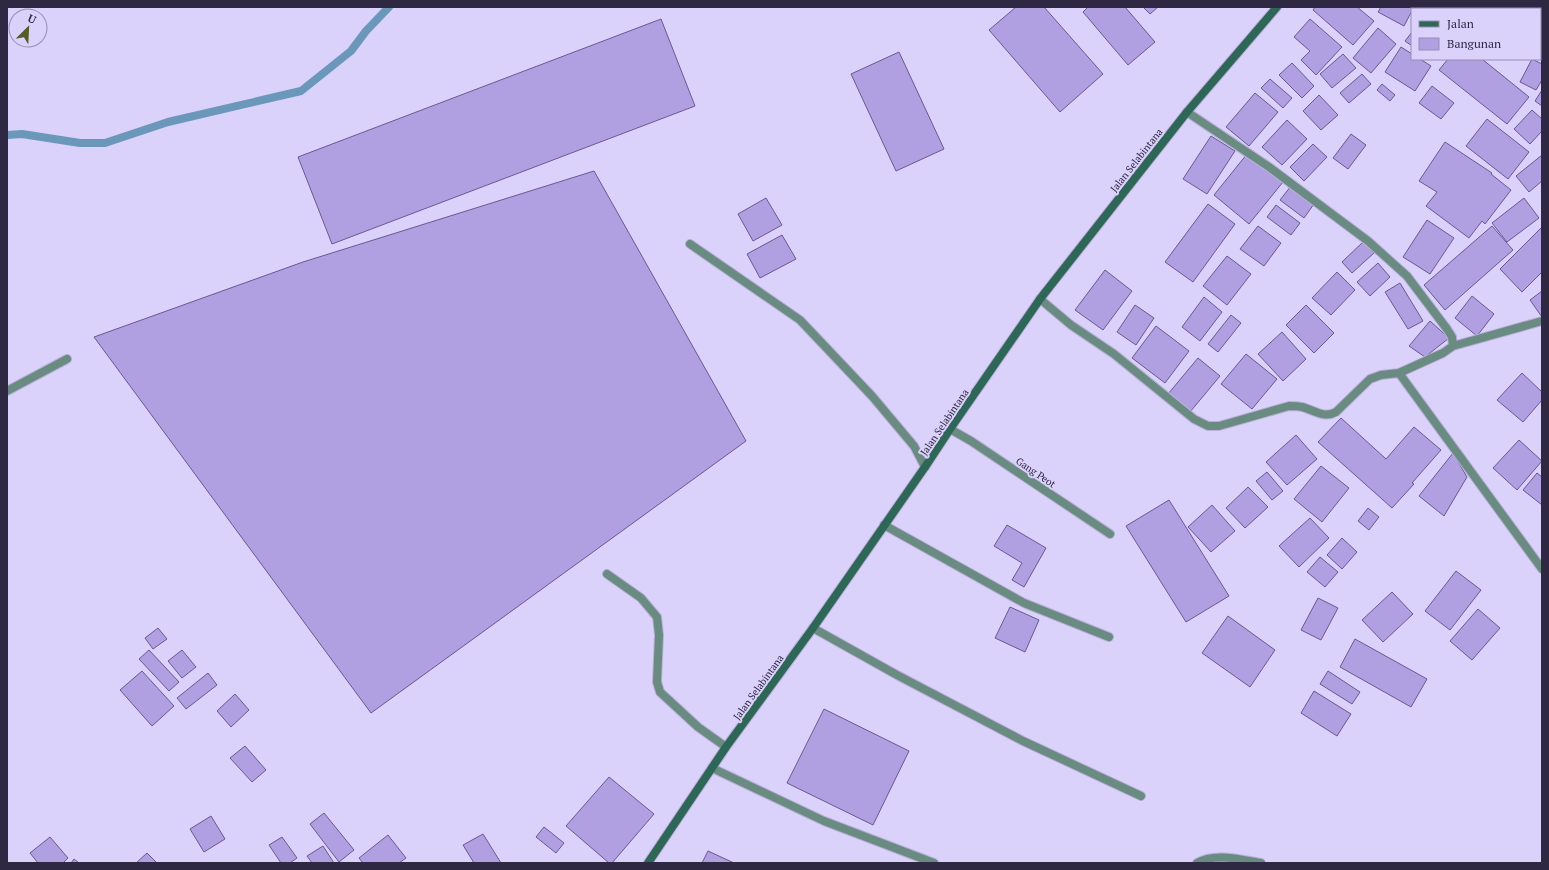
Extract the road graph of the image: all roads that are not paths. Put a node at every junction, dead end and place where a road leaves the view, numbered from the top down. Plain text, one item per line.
1 (1277, 7) edge
2 (1187, 112) junction
3 (690, 244) dead end
4 (1040, 299) junction
5 (1542, 321) edge
6 (1452, 346) junction
7 (67, 360) dead end
8 (1399, 373) junction
9 (7, 391) edge
10 (950, 429) junction
11 (925, 468) junction
12 (884, 525) junction
13 (1110, 534) dead end
14 (1542, 569) edge
15 (607, 574) dead end
16 (813, 628) junction
17 (1109, 637) dead end
18 (726, 747) junction
19 (712, 768) junction
20 (1141, 796) dead end
21 (648, 863) edge
22 (934, 863) edge
23 (1197, 863) edge
24 (1261, 863) edge

1 - 2 street, Jalan Selabintana
2 - 4 street, Jalan Selabintana
2 - 6 street
3 - 11 street
4 - 8 street
4 - 10 street, Jalan Selabintana
5 - 6 street
6 - 8 street
7 - 9 street
8 - 14 street
10 - 11 street, Jalan Selabintana
10 - 13 street, Gang Peot
11 - 12 street, Jalan Selabintana
12 - 16 street, Jalan Selabintana
12 - 17 street
15 - 18 street
16 - 18 street, Jalan Selabintana
16 - 20 street
18 - 19 street, Jalan Selabintana
19 - 21 street, Jalan Selabintana
19 - 22 street
23 - 24 street

